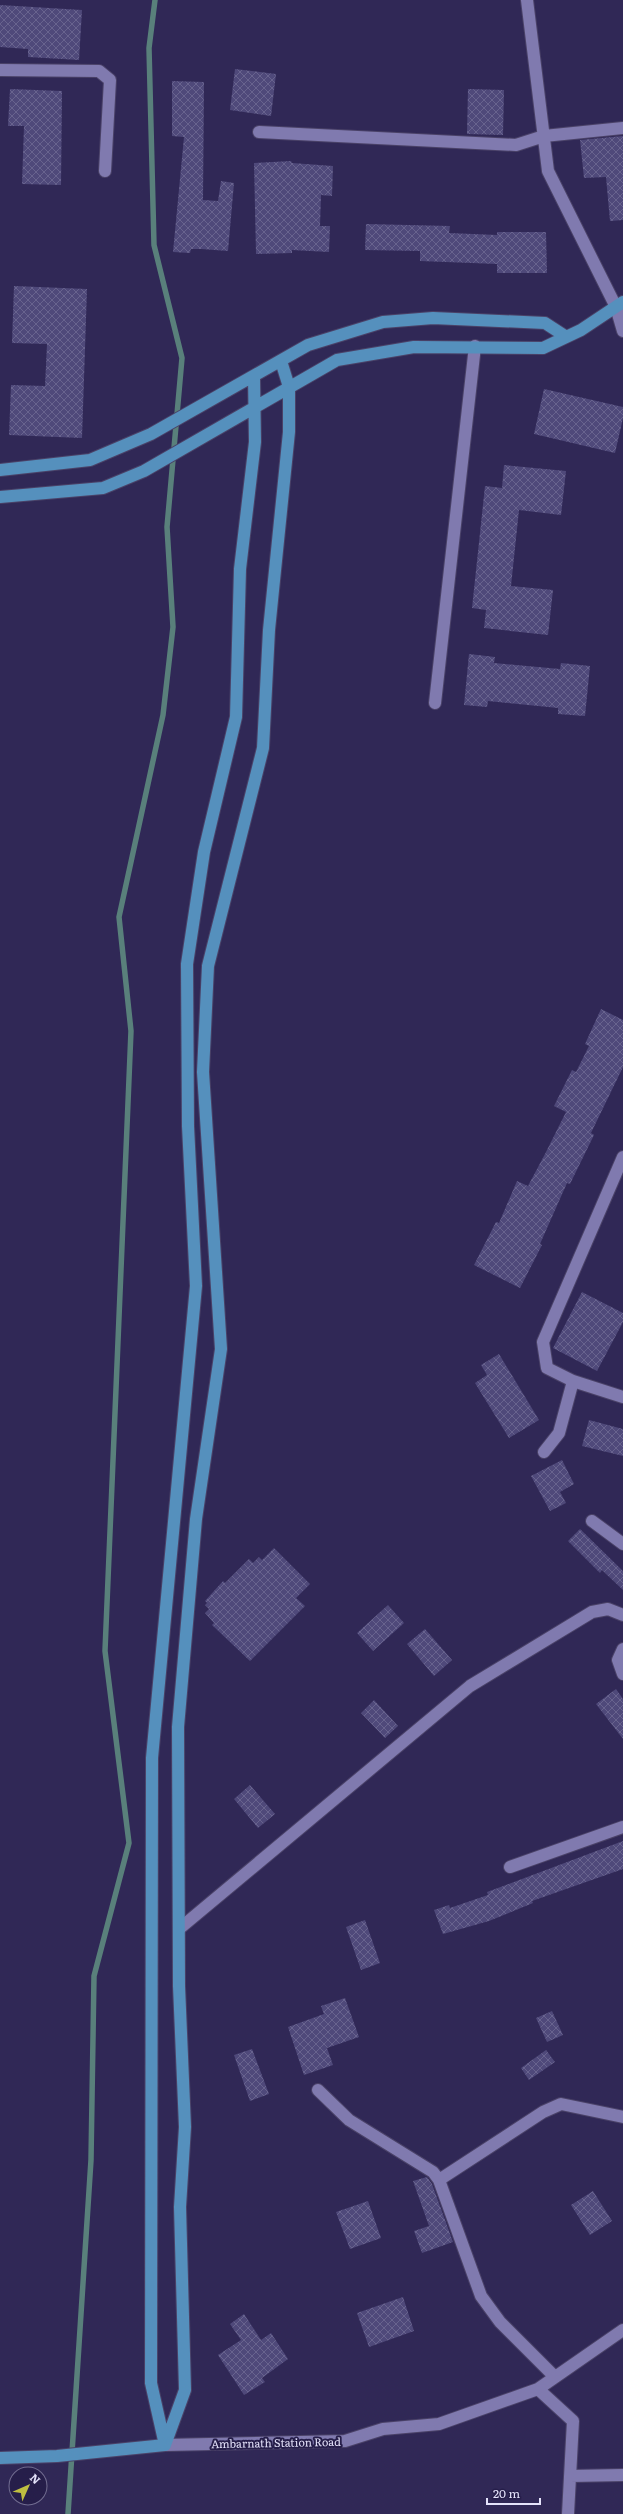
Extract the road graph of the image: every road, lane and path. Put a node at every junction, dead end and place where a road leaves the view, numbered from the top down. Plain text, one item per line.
1 (527, 0) edge
2 (0, 70) edge
3 (623, 128) edge
4 (259, 132) dead end
5 (544, 136) junction
6 (105, 171) dead end
7 (620, 305) edge
8 (623, 331) edge
9 (565, 336) junction
10 (475, 346) junction
11 (280, 361) junction
12 (254, 377) junction
13 (289, 387) junction
14 (255, 406) junction
15 (0, 470) edge
16 (0, 497) edge
17 (435, 703) dead end
18 (623, 1157) edge
19 (574, 1381) junction
20 (623, 1397) edge
21 (544, 1452) dead end
22 (592, 1521) dead end
23 (623, 1544) edge
24 (623, 1616) edge
25 (623, 1650) edge
26 (623, 1674) edge
27 (623, 1827) edge
28 (510, 1866) dead end
29 (179, 1929) junction
30 (318, 2090) dead end
31 (623, 2117) edge
32 (439, 2180) junction
33 (623, 2330) edge
34 (555, 2377) junction
35 (538, 2390) junction
36 (165, 2445) junction
37 (0, 2458) edge
38 (623, 2475) edge
39 (570, 2476) junction
40 (568, 2514) edge

1 - 5 street
2 - 6 street
3 - 5 street
4 - 5 street
5 - 7 street
7 - 8 street
7 - 9 main road
9 - 10 main road
9 - 11 main road
10 - 13 main road
10 - 17 street
11 - 12 main road
11 - 13 main road
12 - 14 main road
12 - 15 main road
13 - 14 main road
13 - 29 main road
14 - 16 main road
14 - 36 main road
18 - 19 street
19 - 20 street
19 - 21 street
22 - 23 street
24 - 29 street
25 - 26 street
27 - 28 street
29 - 36 main road
30 - 32 street
31 - 32 street
32 - 34 street
33 - 34 street, Ambarnath Station Road
34 - 35 street, Ambarnath Station Road
35 - 36 street, Ambarnath Station Road
35 - 39 street
36 - 37 main road, Ambarnath Station Road
38 - 39 street
39 - 40 street

